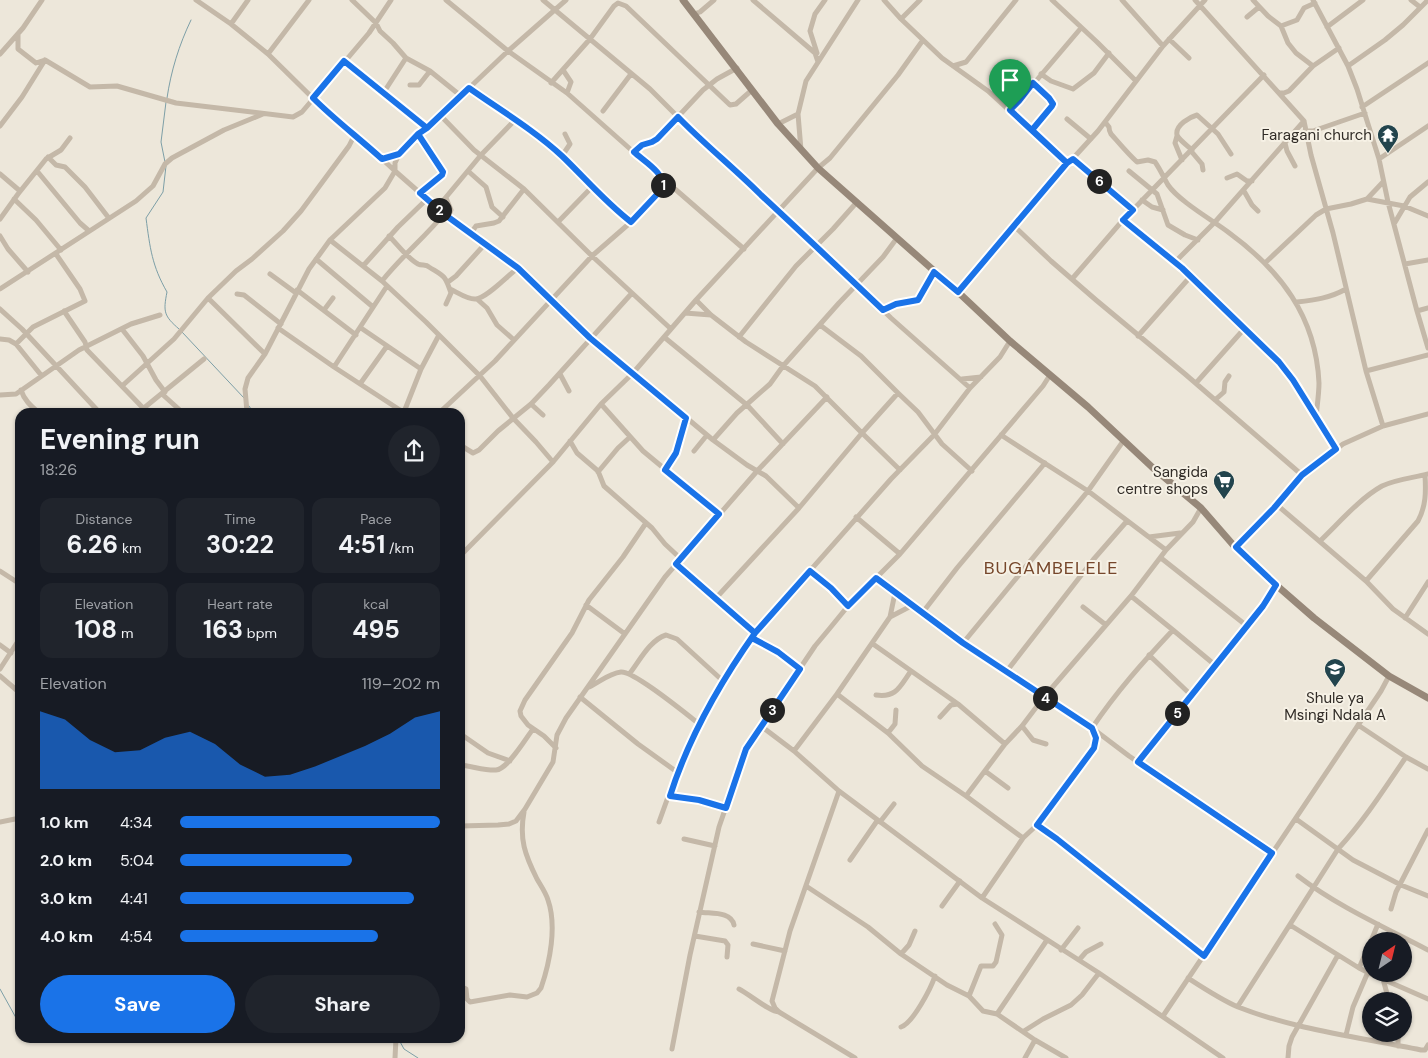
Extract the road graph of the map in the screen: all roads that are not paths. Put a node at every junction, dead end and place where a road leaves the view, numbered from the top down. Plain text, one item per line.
1 (42, 0) edge
2 (196, 0) edge
3 (248, 0) edge
4 (309, 0) edge
5 (352, 0) edge
6 (391, 0) edge
7 (446, 0) edge
8 (543, 0) edge
9 (566, 0) edge
10 (683, 0) edge
11 (714, 0) edge
12 (752, 0) edge
13 (825, 0) edge
14 (858, 0) edge
15 (884, 0) edge
16 (920, 0) edge
17 (1016, 0) edge
18 (1052, 0) edge
19 (1122, 0) edge
20 (1195, 0) edge
21 (1205, 0) edge
22 (1253, 0) edge
23 (1364, 0) edge
24 (1411, 0) edge
25 (1428, 0) edge
26 (1314, 1) edge
27 (1200, 5) junction
28 (1258, 7) junction
29 (1420, 7) junction
30 (555, 9) junction
31 (694, 14) junction
32 (1247, 17) dead end
33 (901, 19) junction
34 (376, 23) junction
35 (231, 24) junction
36 (1281, 26) junction
37 (1327, 26) junction
38 (1081, 28) junction
39 (18, 34) junction
40 (590, 39) junction
41 (1169, 39) junction
42 (923, 40) junction
43 (1163, 46) junction
44 (1339, 48) junction
45 (508, 51) junction
46 (816, 53) junction
47 (1109, 53) junction
48 (0, 54) edge
49 (268, 54) junction
50 (822, 55) junction
51 (406, 58) junction
52 (1189, 58) dead end
53 (45, 60) junction
54 (344, 61) junction
55 (1305, 61) junction
56 (818, 62) junction
57 (1428, 64) edge
58 (952, 66) junction
59 (1313, 66) junction
60 (1348, 66) junction
61 (737, 68) junction
62 (563, 70) junction
63 (430, 71) junction
64 (1307, 72) junction
65 (631, 74) junction
66 (1041, 74) junction
67 (1264, 76) junction
68 (1136, 81) junction
69 (551, 83) junction
70 (1033, 83) junction
71 (410, 86) dead end
72 (709, 86) junction
73 (469, 88) junction
74 (752, 90) junction
75 (384, 92) junction
76 (567, 93) junction
77 (1279, 93) junction
78 (461, 96) junction
79 (313, 98) junction
80 (1362, 106) junction
81 (1010, 110) junction
82 (603, 111) dead end
83 (265, 113) junction
84 (1365, 113) junction
85 (798, 114) junction
86 (440, 115) junction
87 (678, 117) junction
88 (1067, 119) dead end
89 (515, 120) junction
90 (1304, 121) junction
91 (1105, 122) junction
92 (778, 124) junction
93 (0, 126) edge
94 (1428, 126) edge
95 (427, 128) junction
96 (1213, 129) junction
97 (1032, 130) junction
98 (1305, 131) junction
99 (355, 134) junction
100 (418, 134) junction
101 (565, 134) dead end
102 (1178, 136) junction
103 (70, 138) dead end
104 (1091, 139) junction
105 (1285, 143) junction
106 (801, 150) junction
107 (1191, 150) junction
108 (634, 152) junction
109 (399, 154) junction
110 (1231, 154) dead end
111 (481, 155) junction
112 (562, 156) junction
113 (48, 157) junction
114 (382, 159) junction
115 (1073, 159) junction
116 (1379, 159) junction
117 (1182, 160) junction
118 (1067, 163) junction
119 (1295, 166) dead end
120 (818, 168) junction
121 (1203, 170) dead end
122 (37, 171) junction
123 (395, 171) junction
124 (468, 171) junction
125 (1129, 171) dead end
126 (0, 174) edge
127 (662, 177) junction
128 (1165, 177) junction
129 (1227, 178) dead end
130 (1252, 181) junction
131 (1383, 182) junction
132 (1428, 182) edge
133 (592, 187) junction
134 (663, 188) junction
135 (524, 189) junction
136 (1152, 189) junction
137 (675, 190) junction
138 (20, 191) junction
139 (1244, 191) junction
140 (420, 193) junction
141 (446, 198) junction
142 (14, 199) junction
143 (427, 199) junction
144 (1367, 199) junction
145 (1142, 200) junction
146 (856, 202) junction
147 (1388, 202) junction
148 (1404, 206) junction
149 (436, 208) junction
150 (1326, 209) junction
151 (1133, 210) junction
152 (1163, 210) junction
153 (1258, 211) dead end
154 (779, 212) junction
155 (446, 216) junction
156 (1428, 216) edge
157 (503, 217) junction
158 (108, 218) junction
159 (0, 219) edge
160 (1123, 220) junction
161 (558, 222) junction
162 (631, 222) junction
163 (1216, 222) junction
164 (1394, 224) junction
165 (1014, 226) junction
166 (88, 230) junction
167 (471, 233) junction
168 (0, 236) edge
169 (389, 236) junction
170 (897, 238) junction
171 (330, 240) junction
172 (1198, 240) junction
173 (485, 244) junction
174 (817, 246) junction
175 (744, 249) junction
176 (58, 252) junction
177 (406, 254) junction
178 (592, 256) junction
179 (316, 259) junction
180 (1428, 260) edge
181 (1175, 262) junction
182 (1265, 263) junction
183 (1405, 264) junction
184 (363, 266) junction
185 (518, 268) junction
186 (28, 272) junction
187 (934, 272) junction
188 (270, 274) dead end
189 (1190, 277) junction
190 (1072, 280) junction
191 (382, 281) junction
192 (448, 282) junction
193 (856, 285) junction
194 (388, 286) junction
195 (0, 289) edge
196 (450, 289) junction
197 (1346, 289) junction
198 (296, 291) junction
199 (958, 292) junction
200 (632, 293) junction
201 (237, 294) dead end
202 (208, 298) junction
203 (333, 298) dead end
204 (477, 299) junction
205 (550, 300) junction
206 (696, 300) junction
207 (1297, 302) junction
208 (446, 304) dead end
209 (373, 307) junction
210 (1428, 308) edge
211 (0, 309) edge
212 (64, 310) junction
213 (324, 310) junction
214 (883, 310) junction
215 (1417, 311) junction
216 (685, 313) junction
217 (160, 315) dead end
218 (711, 315) junction
219 (820, 325) junction
220 (279, 326) junction
221 (361, 328) junction
222 (122, 329) junction
223 (671, 329) junction
224 (1244, 329) junction
225 (26, 334) junction
226 (356, 335) junction
227 (439, 335) junction
228 (739, 336) junction
229 (1138, 336) junction
230 (664, 337) junction
231 (590, 338) junction
232 (0, 340) edge
233 (514, 340) junction
234 (1010, 341) junction
235 (16, 344) junction
236 (387, 346) junction
237 (86, 347) junction
238 (1428, 348) edge
239 (265, 354) junction
240 (1428, 355) edge
241 (204, 359) dead end
242 (146, 363) junction
243 (783, 366) junction
244 (56, 367) junction
245 (334, 367) junction
246 (421, 369) junction
247 (1366, 371) junction
248 (632, 373) junction
249 (560, 374) junction
250 (41, 375) junction
251 (480, 376) junction
252 (1050, 376) junction
253 (1229, 376) dead end
254 (981, 377) junction
255 (962, 379) junction
256 (1196, 383) junction
257 (360, 384) junction
258 (122, 386) junction
259 (970, 388) junction
260 (22, 390) junction
261 (569, 391) dead end
262 (898, 392) junction
263 (164, 393) junction
264 (0, 395) edge
265 (827, 397) junction
266 (1215, 400) junction
267 (531, 404) junction
268 (602, 404) junction
269 (748, 405) junction
270 (34, 408) edge
271 (95, 408) edge
272 (139, 408) edge
273 (145, 408) edge
274 (178, 408) edge
275 (247, 408) edge
276 (398, 408) edge
277 (406, 408) edge
278 (444, 408) edge
279 (1428, 414) edge
280 (543, 415) dead end
281 (1316, 417) junction
282 (513, 418) junction
283 (686, 418) junction
284 (1383, 426) junction
285 (862, 433) junction
286 (707, 435) junction
287 (934, 435) junction
288 (1001, 435) junction
289 (630, 436) junction
290 (712, 440) junction
291 (1124, 440) junction
292 (570, 441) junction
293 (784, 444) junction
294 (465, 448) edge
295 (1336, 449) junction
296 (694, 451) dead end
297 (553, 462) junction
298 (1045, 463) junction
299 (665, 470) junction
300 (758, 470) junction
301 (900, 470) junction
302 (972, 471) junction
303 (598, 472) junction
304 (1426, 474) edge
305 (1302, 475) junction
306 (1088, 491) junction
307 (1277, 505) junction
308 (799, 508) junction
309 (1201, 508) junction
310 (719, 514) junction
311 (856, 517) junction
312 (1127, 520) junction
313 (646, 523) junction
314 (1182, 532) junction
315 (1148, 537) junction
316 (1320, 541) junction
317 (1236, 547) junction
318 (1166, 550) junction
319 (465, 551) edge
320 (900, 554) junction
321 (1161, 558) junction
322 (681, 559) junction
323 (676, 564) junction
324 (810, 571) junction
325 (0, 572) edge
326 (876, 578) junction
327 (15, 581) edge
328 (1366, 581) junction
329 (1428, 582) edge
330 (1276, 585) junction
331 (895, 592) junction
332 (1131, 596) junction
333 (716, 598) junction
334 (586, 605) junction
335 (913, 605) junction
336 (848, 606) junction
337 (1083, 607) dead end
338 (923, 612) junction
339 (890, 617) junction
340 (1405, 618) junction
341 (1106, 625) junction
342 (1247, 626) junction
343 (1173, 630) junction
344 (625, 634) junction
345 (1428, 634) edge
346 (753, 636) junction
347 (963, 643) junction
348 (873, 644) junction
349 (0, 645) edge
350 (15, 646) edge
351 (11, 652) junction
352 (1150, 655) junction
353 (1216, 665) junction
354 (0, 669) edge
355 (800, 669) junction
356 (911, 671) junction
357 (1006, 672) junction
358 (630, 673) junction
359 (0, 676) edge
360 (1388, 676) junction
361 (723, 681) junction
362 (586, 688) junction
363 (15, 689) edge
364 (837, 694) junction
365 (876, 695) dead end
366 (1191, 695) junction
367 (580, 697) junction
368 (1044, 697) junction
369 (1428, 698) edge
370 (958, 704) junction
371 (896, 710) dead end
372 (940, 717) dead end
373 (698, 724) junction
374 (1358, 725) junction
375 (761, 726) junction
376 (1022, 726) junction
377 (1092, 728) junction
378 (533, 729) junction
379 (888, 733) junction
380 (465, 737) edge
381 (1104, 739) junction
382 (1005, 744) junction
383 (1046, 744) dead end
384 (1095, 744) junction
385 (556, 748) junction
386 (794, 751) junction
387 (1406, 757) junction
388 (510, 761) junction
389 (1138, 762) junction
390 (465, 766) edge
391 (1428, 769) edge
392 (985, 771) junction
393 (677, 772) junction
394 (1008, 788) dead end
395 (839, 791) junction
396 (670, 796) junction
397 (966, 796) junction
398 (894, 804) dead end
399 (726, 808) junction
400 (525, 809) junction
401 (15, 819) edge
402 (1296, 819) junction
403 (879, 821) junction
404 (0, 822) edge
405 (660, 822) dead end
406 (1037, 825) junction
407 (465, 826) edge
408 (1428, 830) edge
409 (1023, 838) junction
410 (684, 839) dead end
411 (715, 846) junction
412 (1338, 849) junction
413 (1272, 853) junction
414 (850, 860) dead end
415 (1298, 876) dead end
416 (960, 881) junction
417 (1401, 885) junction
418 (806, 886) junction
419 (1313, 888) junction
420 (1428, 896) edge
421 (982, 898) junction
422 (942, 906) dead end
423 (1390, 908) dead end
424 (699, 912) junction
425 (995, 924) dead end
426 (1378, 924) junction
427 (734, 925) dead end
428 (1290, 925) junction
429 (1078, 928) dead end
430 (915, 931) dead end
431 (1375, 932) edge
432 (694, 936) junction
433 (1047, 940) junction
434 (753, 944) dead end
435 (1101, 944) dead end
436 (1061, 950) junction
437 (1428, 950) edge
438 (785, 951) junction
439 (901, 954) junction
440 (1338, 955) junction
441 (727, 956) dead end
442 (1204, 956) junction
443 (1079, 960) junction
444 (1362, 961) edge
445 (1359, 968) junction
446 (1362, 969) edge
447 (1099, 973) junction
448 (935, 976) junction
449 (1188, 978) junction
450 (1366, 982) edge
451 (1390, 982) edge
452 (465, 988) edge
453 (739, 989) dead end
454 (969, 996) junction
455 (1428, 999) edge
456 (1238, 1006) junction
457 (779, 1012) junction
458 (997, 1014) junction
459 (1163, 1016) junction
460 (1298, 1026) junction
461 (901, 1027) dead end
462 (1024, 1031) junction
463 (1346, 1035) junction
464 (1035, 1040) junction
465 (1398, 1042) edge
466 (396, 1043) edge
467 (1428, 1045) edge
468 (1398, 1046) junction
469 (672, 1050) dead end
470 (1426, 1053) edge
471 (395, 1058) edge
472 (855, 1058) edge
473 (1025, 1058) edge
474 (1066, 1058) edge
475 (1223, 1058) edge
476 (1288, 1058) edge

1 - 39 street
2 - 35 street
3 - 35 street
4 - 49 street
5 - 34 street
6 - 34 street
7 - 45 street
8 - 30 street
9 - 30 street
10 - 31 street
11 - 31 street
12 - 46 street
13 - 46 street
14 - 50 street
15 - 33 street
16 - 33 street
17 - 58 street
18 - 38 street
19 - 43 street
20 - 27 street
21 - 27 street
22 - 28 street
23 - 37 street
24 - 29 street
25 - 29 street
26 - 36 street
26 - 37 street
27 - 41 street
27 - 67 street
28 - 32 street
28 - 36 street
29 - 60 street
30 - 40 street
30 - 45 street
31 - 61 street
33 - 42 street
34 - 51 street
34 - 54 street
35 - 49 street
36 - 55 street
37 - 44 street
38 - 47 street
38 - 66 street
39 - 48 street
39 - 53 street
40 - 62 street
40 - 65 street
40 - 72 street
41 - 43 street
41 - 52 street
42 - 58 street
42 - 120 street
43 - 68 street
44 - 59 street
44 - 60 street
45 - 69 street
45 - 73 street
46 - 50 street
46 - 56 street
47 - 66 street
47 - 68 street
49 - 79 street
50 - 56 street
51 - 63 street
51 - 75 street
53 - 83 street
53 - 93 street
54 - 75 street
54 - 79 street
55 - 59 street
55 - 64 street
56 - 85 street
57 - 80 street
58 - 81 street
59 - 64 street
60 - 80 street
61 - 72 street
61 - 74 street
62 - 69 street
62 - 76 street
63 - 71 street
63 - 78 street
64 - 77 street
65 - 82 street
65 - 87 street
66 - 70 street
67 - 77 street
67 - 96 street
68 - 91 street
69 - 76 street
70 - 81 street
70 - 97 street
72 - 74 street
72 - 87 street
73 - 78 street
73 - 89 street
74 - 92 street
75 - 95 street
76 - 108 street
77 - 90 street
78 - 86 street
79 - 83 street
79 - 99 street
80 - 84 street
81 - 97 street
83 - 158 street
84 - 98 street
84 - 116 street
85 - 92 street
85 - 106 street
86 - 95 street
86 - 111 street
87 - 108 street
87 - 154 street
88 - 104 street
89 - 111 street
89 - 112 street
90 - 98 street
90 - 105 street
91 - 104 street
91 - 128 street
92 - 106 street
94 - 116 street
95 - 100 street
96 - 102 street
96 - 107 street
96 - 110 street
97 - 118 street
98 - 150 street
99 - 114 street
99 - 202 street
100 - 109 street
100 - 140 street
101 - 112 street
102 - 107 street
102 - 117 street
103 - 113 street
104 - 115 street
105 - 119 street
105 - 130 street
106 - 120 street
107 - 117 street
107 - 121 street
108 - 127 street
109 - 114 street
109 - 123 street
111 - 124 street
111 - 135 street
112 - 133 street
113 - 122 street
113 - 158 street
114 - 123 street
115 - 118 street
115 - 151 street
116 - 131 street
117 - 128 street
118 - 165 street
120 - 146 street
120 - 154 street
122 - 138 street
122 - 166 street
123 - 140 street
123 - 171 street
124 - 141 street
124 - 157 street
125 - 136 street
126 - 138 street
127 - 134 street
127 - 137 street
128 - 136 street
128 - 163 street
129 - 130 street
130 - 139 street
131 - 144 street
131 - 147 street
132 - 148 street
133 - 161 street
133 - 162 street
134 - 137 street
134 - 162 street
135 - 157 street
135 - 161 street
136 - 145 street
136 - 152 street
137 - 175 street
138 - 142 street
139 - 153 street
139 - 163 street
140 - 143 street
141 - 149 street
141 - 155 street
142 - 159 street
142 - 176 street
143 - 149 street
143 - 169 street
144 - 147 street
144 - 150 street
145 - 151 street
145 - 152 street
146 - 170 street
146 - 174 street
147 - 148 street
147 - 164 street
148 - 156 street
148 - 164 street
149 - 155 street
150 - 182 street
150 - 197 street
151 - 160 street
152 - 172 street
154 - 174 street
154 - 175 street
155 - 167 street
155 - 177 street
157 - 167 street
158 - 166 street
160 - 181 street
160 - 190 street
161 - 178 street
162 - 178 street
163 - 172 street
163 - 182 street
164 - 183 street
165 - 190 street
165 - 199 street
166 - 176 street
167 - 173 street
168 - 186 street
169 - 177 street
169 - 184 street
170 - 187 street
170 - 193 street
171 - 179 street
171 - 184 street
172 - 181 street
173 - 185 street
173 - 192 street
174 - 193 street
174 - 228 street
175 - 206 street
176 - 186 street
176 - 212 street
177 - 191 street
177 - 192 street
178 - 200 street
178 - 205 street
179 - 198 street
179 - 209 street
180 - 183 street
181 - 189 street
182 - 207 street
183 - 215 street
184 - 191 street
185 - 204 street
185 - 205 street
186 - 195 street
187 - 199 street
187 - 214 street
188 - 198 street
189 - 224 street
189 - 229 street
190 - 229 street
191 - 194 street
192 - 196 street
193 - 214 street
193 - 219 street
194 - 209 street
194 - 227 street
196 - 204 street
196 - 208 street
197 - 207 street
197 - 247 street
198 - 213 street
198 - 220 street
199 - 234 street
200 - 223 street
200 - 231 street
201 - 220 street
202 - 239 street
202 - 242 street
203 - 213 street
204 - 233 street
205 - 231 street
205 - 233 street
206 - 216 street
206 - 218 street
207 - 281 street
209 - 221 street
210 - 215 street
211 - 225 street
212 - 225 street
212 - 237 street
213 - 226 street
214 - 255 street
215 - 238 street
216 - 218 street
216 - 223 street
217 - 222 street
218 - 228 street
219 - 243 street
219 - 262 street
220 - 239 street
220 - 245 street
221 - 226 street
221 - 236 street
222 - 237 street
222 - 242 street
223 - 230 street
224 - 256 street
224 - 281 street
225 - 235 street
225 - 244 street
226 - 245 street
227 - 246 street
227 - 251 street
228 - 243 street
229 - 256 street
230 - 248 street
230 - 269 street
231 - 248 street
231 - 249 street
232 - 235 street
233 - 251 street
234 - 252 street
234 - 254 street
235 - 250 street
236 - 246 street
236 - 257 street
237 - 244 street
237 - 258 street
239 - 275 street
240 - 247 street
241 - 263 street
242 - 258 street
242 - 263 street
243 - 265 street
243 - 269 street
244 - 250 street
244 - 271 street
245 - 257 street
246 - 277 street
247 - 284 street
248 - 268 street
248 - 283 street
249 - 261 street
249 - 267 street
250 - 260 street
251 - 278 street
251 - 282 street
252 - 288 street
252 - 291 street
253 - 266 street
254 - 255 street
254 - 259 street
255 - 259 street
256 - 266 street
257 - 276 street
258 - 272 street
259 - 287 street
260 - 264 street
260 - 270 street
262 - 285 street
262 - 287 street
263 - 273 street
263 - 274 street
265 - 285 street
265 - 293 street
266 - 305 street
267 - 280 street
267 - 282 street
268 - 289 street
268 - 292 street
269 - 290 street
269 - 293 street
279 - 284 street
281 - 295 street
282 - 294 street
282 - 297 street
283 - 286 street
283 - 299 street
284 - 295 street
285 - 301 street
285 - 308 street
286 - 290 street
286 - 296 street
287 - 301 street
287 - 302 street
288 - 298 street
288 - 302 street
289 - 299 street
289 - 303 street
290 - 300 street
291 - 306 street
291 - 309 street
292 - 297 street
292 - 303 street
293 - 300 street
295 - 305 street
297 - 319 street
298 - 306 street
298 - 338 street
299 - 310 street
300 - 308 street
300 - 310 street
301 - 311 street
302 - 320 street
303 - 313 street
304 - 316 street
304 - 328 street
305 - 307 street
306 - 312 street
306 - 347 street
307 - 316 street
307 - 317 street
308 - 333 street
309 - 314 street
309 - 317 street
310 - 322 street
311 - 320 street
311 - 324 street
312 - 315 street
312 - 357 street
313 - 322 street
313 - 334 street
314 - 315 street
314 - 318 street
315 - 318 street
316 - 328 street
317 - 330 street
318 - 321 street
320 - 326 street
321 - 332 street
321 - 342 street
322 - 323 street
323 - 333 street
323 - 344 street
324 - 336 street
324 - 346 street
325 - 327 street
326 - 331 street
326 - 336 street
328 - 340 street
329 - 340 street
330 - 342 street
330 - 360 street
331 - 335 street
331 - 339 street
332 - 341 street
332 - 343 street
333 - 346 street
334 - 344 street
334 - 378 street
335 - 338 street
335 - 339 street
336 - 355 street
337 - 341 street
338 - 347 street
339 - 348 street
340 - 345 street
341 - 368 street
342 - 353 street
343 - 352 street
343 - 353 street
344 - 362 street
346 - 355 street
346 - 361 street
347 - 357 street
348 - 356 street
348 - 364 street
349 - 351 street
350 - 351 street
351 - 354 street
352 - 366 street
352 - 377 street
353 - 366 street
355 - 375 street
356 - 365 street
356 - 370 street
357 - 368 street
358 - 361 street
358 - 362 street
358 - 373 street
359 - 363 street
360 - 369 street
360 - 374 street
361 - 373 street
362 - 367 street
364 - 379 street
364 - 386 street
366 - 389 street
367 - 385 street
367 - 393 street
368 - 376 street
368 - 377 street
370 - 372 street
370 - 382 street
371 - 379 street
373 - 393 street
374 - 387 street
374 - 402 street
375 - 386 street
375 - 399 street
376 - 382 street
376 - 383 street
377 - 381 street
377 - 384 street
378 - 385 street
378 - 388 street
379 - 397 street
380 - 388 street
381 - 384 street
381 - 389 street
382 - 392 street
384 - 406 street
385 - 400 street
386 - 395 street
387 - 391 street
387 - 412 street
388 - 390 street
389 - 413 street
392 - 394 street
392 - 397 street
393 - 396 street
395 - 403 street
395 - 418 street
396 - 399 street
396 - 405 street
397 - 409 street
398 - 403 street
399 - 411 street
400 - 407 street
400 - 452 street
401 - 404 street
402 - 412 street
402 - 413 street
403 - 414 street
403 - 416 street
406 - 409 street
406 - 442 street
408 - 417 street
409 - 421 street
410 - 411 street
411 - 424 street
412 - 417 street
412 - 419 street
413 - 442 street
415 - 419 street
416 - 421 street
416 - 422 street
417 - 420 street
417 - 423 street
418 - 438 street
418 - 439 street
419 - 426 street
419 - 428 street
421 - 433 street
424 - 427 street
424 - 432 street
425 - 454 street
426 - 431 street
426 - 437 street
428 - 440 street
428 - 456 street
429 - 436 street
430 - 439 street
432 - 441 street
432 - 469 street
433 - 436 street
433 - 458 street
434 - 438 street
435 - 443 street
436 - 443 street
438 - 457 street
439 - 448 street
440 - 445 street
440 - 460 street
442 - 449 street
443 - 447 street
444 - 445 street
445 - 446 street
447 - 459 street
447 - 462 street
448 - 454 street
448 - 461 street
449 - 456 street
449 - 459 street
450 - 463 street
451 - 455 street
453 - 457 street
454 - 458 street
456 - 460 street
457 - 472 street
458 - 462 street
459 - 475 street
460 - 463 street
460 - 476 street
462 - 464 street
463 - 468 street
464 - 473 street
464 - 474 street
465 - 468 street
466 - 471 street
467 - 470 street
468 - 470 street

